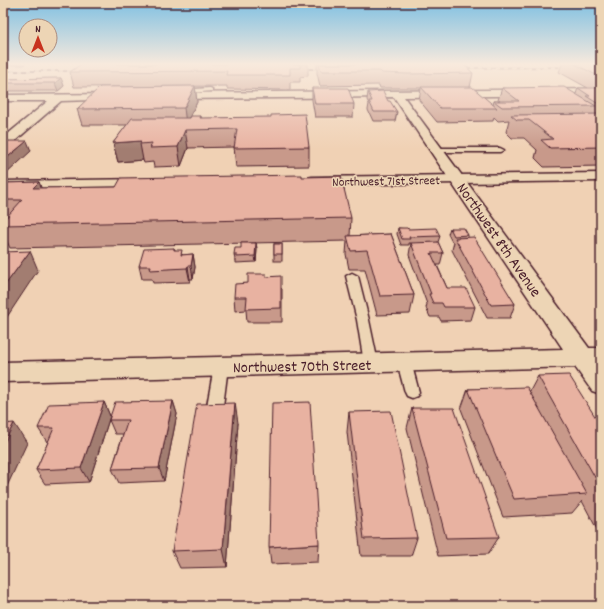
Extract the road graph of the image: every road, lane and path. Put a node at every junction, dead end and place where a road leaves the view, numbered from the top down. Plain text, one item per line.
1 (179, 92) edge
2 (547, 92) edge
3 (587, 92) edge
4 (397, 94) junction
5 (154, 96) edge
6 (178, 96) junction
7 (59, 97) junction
8 (130, 97) edge
9 (3, 98) edge
10 (572, 98) edge
11 (3, 144) edge
12 (438, 150) junction
13 (500, 150) dead end
14 (601, 177) edge
15 (458, 180) junction
16 (299, 182) edge
17 (163, 184) edge
18 (3, 186) edge
19 (352, 276) dead end
20 (592, 357) edge
21 (404, 362) junction
22 (371, 363) junction
23 (221, 367) junction
24 (3, 372) edge
25 (601, 384) edge
26 (412, 392) dead end
27 (215, 406) edge

1 - 6 lane
2 - 4 street
3 - 10 lane
4 - 6 street
4 - 12 street, Northwest 8th Avenue
5 - 6 street
7 - 8 street
7 - 9 street
7 - 11 street
12 - 13 lane
12 - 15 street, Northwest 8th Avenue
14 - 15 street, Northwest 71st Street
15 - 16 street, Northwest 71st Street
15 - 20 street, Northwest 8th Avenue
17 - 18 street
19 - 22 lane
20 - 21 street, Northwest 70th Street
20 - 25 street, Northwest 8th Avenue
21 - 22 street, Northwest 70th Street
21 - 26 lane
22 - 23 street, Northwest 70th Street
23 - 24 street, Northwest 70th Street
23 - 27 lane

